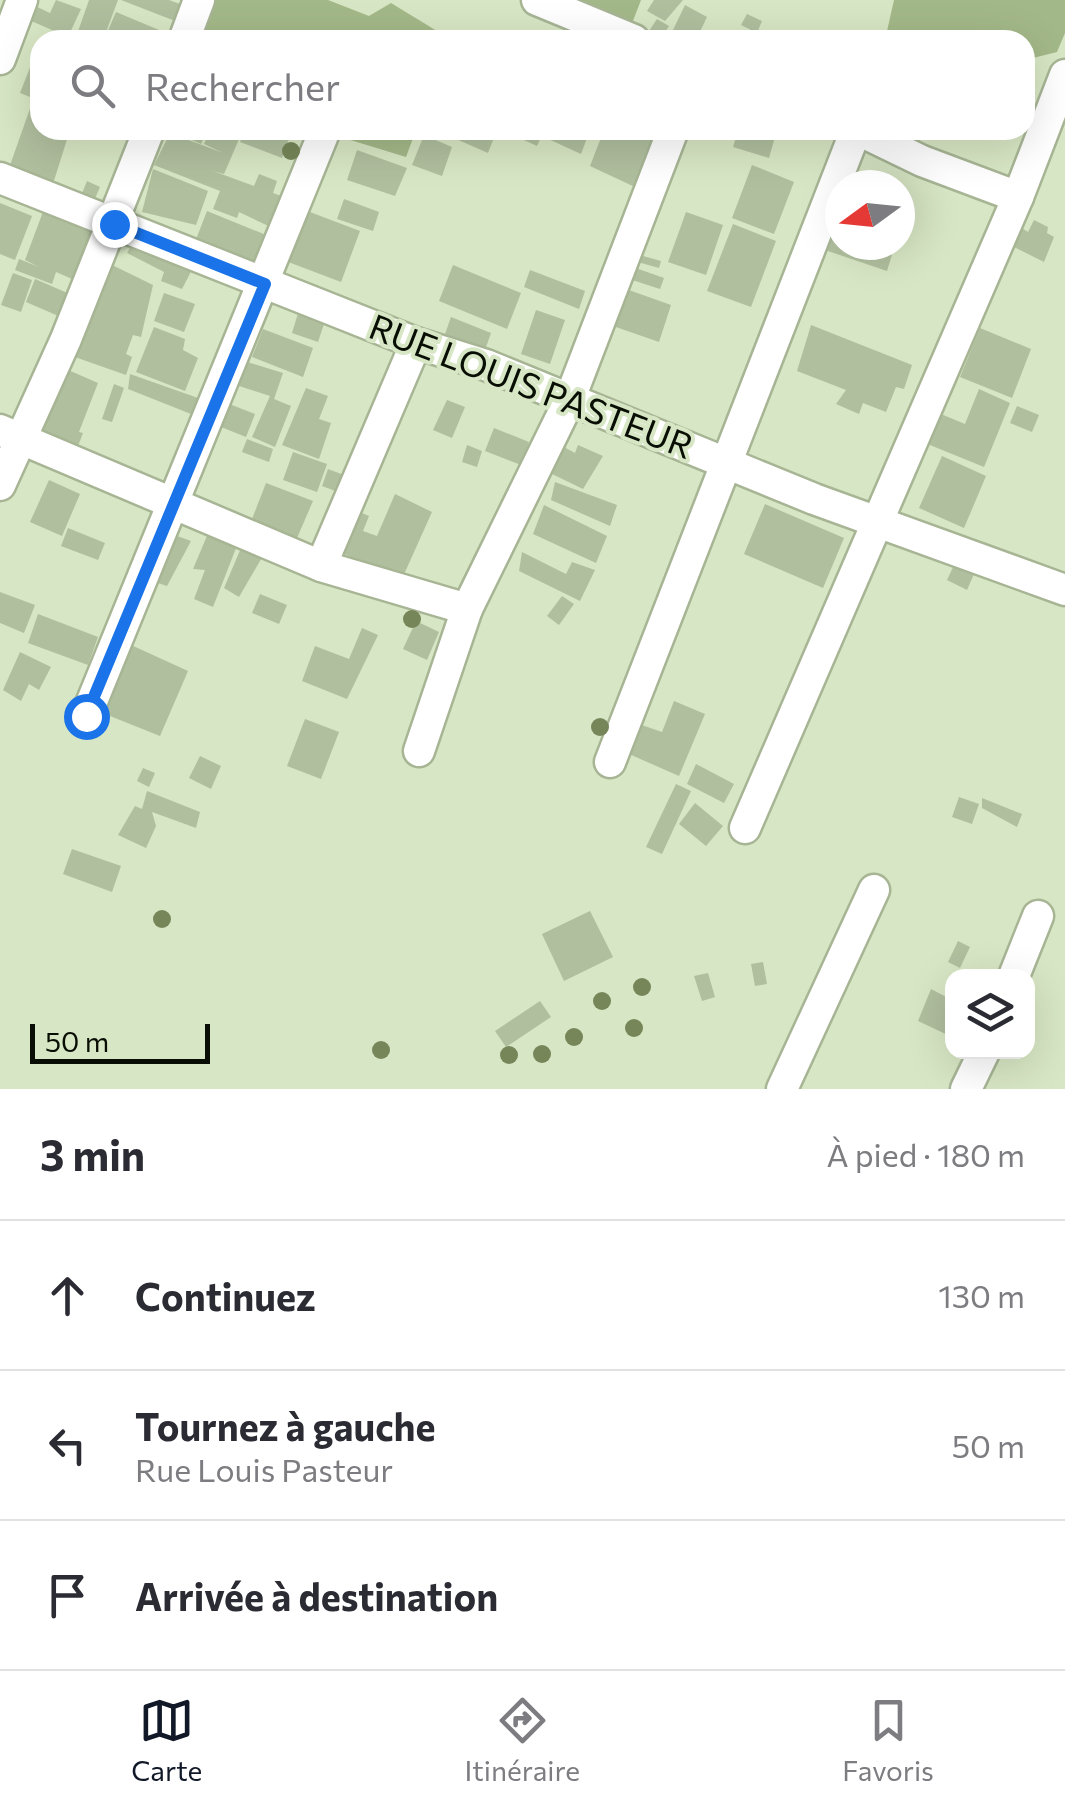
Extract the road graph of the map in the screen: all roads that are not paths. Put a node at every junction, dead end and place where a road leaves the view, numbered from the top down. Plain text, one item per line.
1 (22, 0) edge
2 (199, 0) edge
3 (547, 2) edge
4 (188, 30) edge
5 (611, 30) edge
6 (0, 59) edge
7 (1065, 75) edge
8 (145, 140) edge
9 (321, 140) edge
10 (669, 140) edge
11 (853, 140) edge
12 (878, 140) edge
13 (0, 178) edge
14 (1018, 197) junction
15 (114, 224) junction
16 (265, 284) junction
17 (416, 342) junction
18 (569, 401) junction
19 (10, 434) edge
20 (730, 464) junction
21 (0, 485) edge
22 (173, 501) junction
23 (876, 522) junction
24 (321, 566) junction
25 (1065, 590) edge
26 (468, 609) junction
27 (86, 716) dead end
28 (419, 751) dead end
29 (610, 762) dead end
30 (745, 828) dead end
31 (874, 890) dead end
32 (1038, 916) dead end
33 (1017, 969) edge
34 (981, 1059) edge
35 (782, 1089) edge
36 (966, 1089) edge

1 - 6 street
2 - 4 street
3 - 5 street
7 - 14 street
8 - 15 street
9 - 16 street
10 - 18 street
11 - 20 street
12 - 14 street
13 - 15 street, RUE LOUIS PASTEUR
14 - 23 street
15 - 16 street, RUE LOUIS PASTEUR
15 - 19 street
16 - 17 street, RUE LOUIS PASTEUR
16 - 22 street
17 - 18 street, RUE LOUIS PASTEUR
17 - 24 street
18 - 20 street, RUE LOUIS PASTEUR
18 - 26 street
19 - 21 street
19 - 22 street
20 - 23 street, RUE LOUIS PASTEUR
20 - 29 street
22 - 24 street
22 - 27 street
23 - 25 street, RUE LOUIS PASTEUR
23 - 30 street
24 - 26 street
26 - 28 street
31 - 35 street
32 - 33 street
34 - 36 street

